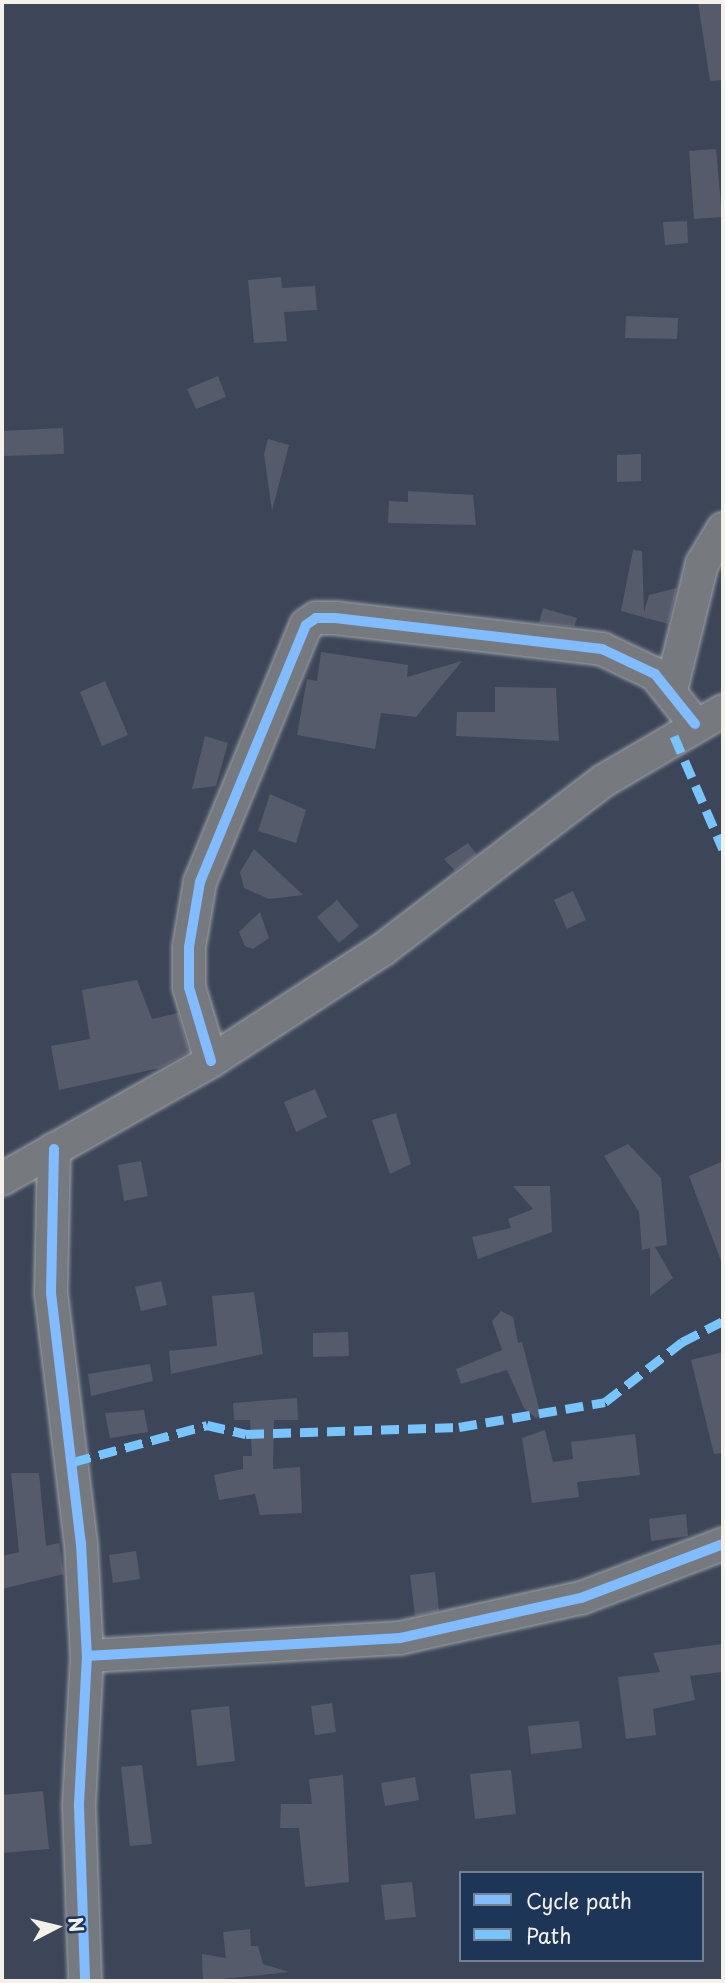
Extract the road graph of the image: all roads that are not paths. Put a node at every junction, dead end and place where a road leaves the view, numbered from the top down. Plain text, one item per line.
1 (723, 529) edge
2 (671, 690) junction
3 (709, 717) edge
4 (211, 1061) junction
5 (54, 1149) junction
6 (2, 1179) edge
7 (723, 1544) edge
8 (86, 1656) junction
9 (85, 1981) edge

1 - 2 street
2 - 3 street
2 - 4 street
3 - 4 street
4 - 5 street
5 - 6 street
5 - 8 street
7 - 8 street
8 - 9 street

